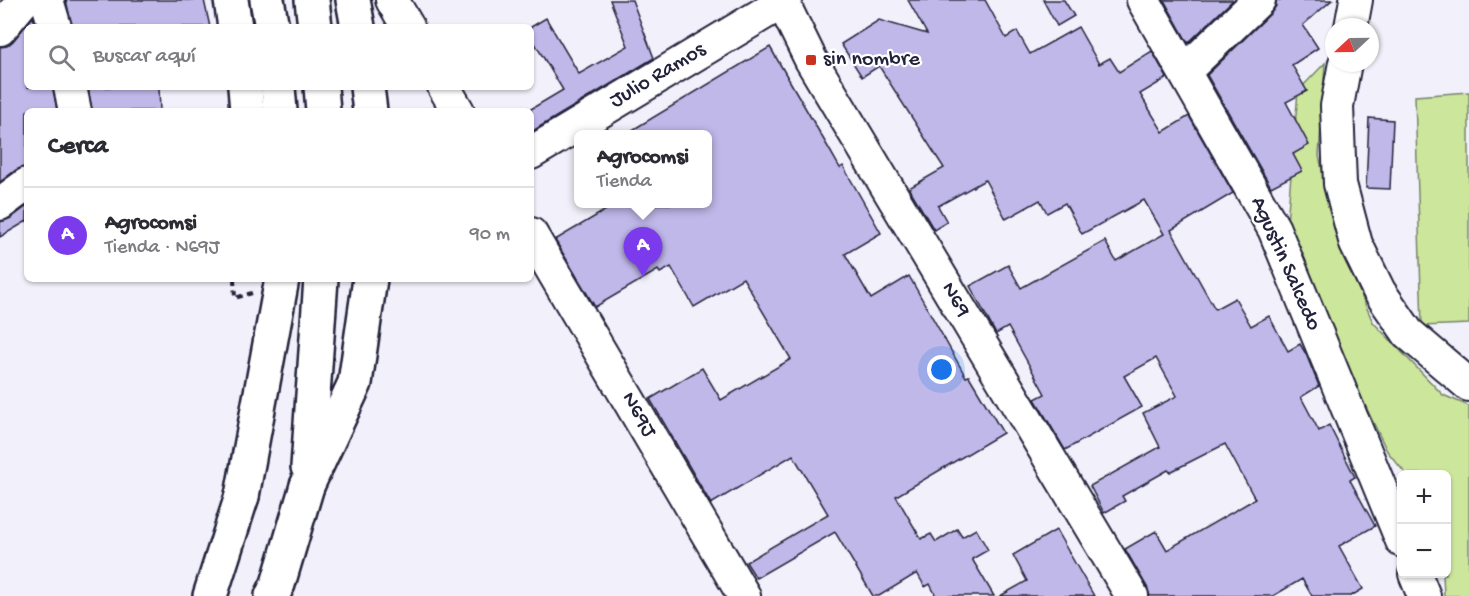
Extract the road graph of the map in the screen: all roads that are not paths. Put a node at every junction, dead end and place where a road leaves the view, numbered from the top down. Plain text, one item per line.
1 (24, 0) edge
2 (47, 0) edge
3 (231, 0) edge
4 (267, 0) edge
5 (312, 0) edge
6 (353, 0) edge
7 (392, 0) edge
8 (1143, 0) edge
9 (1259, 0) edge
10 (1356, 0) edge
11 (784, 1) edge
12 (1353, 18) edge
13 (54, 24) edge
14 (235, 24) edge
15 (271, 24) edge
16 (315, 24) edge
17 (357, 24) edge
18 (406, 24) edge
19 (0, 29) edge
20 (1185, 71) junction
21 (1343, 72) edge
22 (71, 90) edge
23 (245, 90) edge
24 (278, 90) edge
25 (321, 90) edge
26 (368, 90) edge
27 (446, 90) edge
28 (74, 108) edge
29 (247, 108) edge
30 (280, 108) edge
31 (323, 108) edge
32 (370, 108) edge
33 (456, 108) edge
34 (534, 151) edge
35 (24, 186) edge
36 (0, 204) edge
37 (534, 239) edge
38 (259, 282) edge
39 (321, 282) edge
40 (370, 282) edge
41 (1469, 385) edge
42 (307, 486) junction
43 (1397, 531) edge
44 (1417, 578) edge
45 (210, 596) edge
46 (272, 596) edge
47 (744, 596) edge
48 (1132, 596) edge
49 (1424, 596) edge

1 - 19 street
2 - 13 street
3 - 14 main road
4 - 15 main road
5 - 16 main road
6 - 17 main road
7 - 18 street
8 - 20 street, Agustin Salcedo
9 - 20 street
10 - 12 street
11 - 34 street, Julio Ramos
11 - 48 street, N69
20 - 43 street, Agustin Salcedo
21 - 41 street
22 - 28 street
23 - 29 main road
24 - 30 main road
25 - 31 main road
26 - 32 main road
27 - 33 street
35 - 36 street
37 - 47 street, N69J
38 - 45 main road
39 - 42 main road
40 - 42 main road
42 - 46 main road
44 - 49 street

